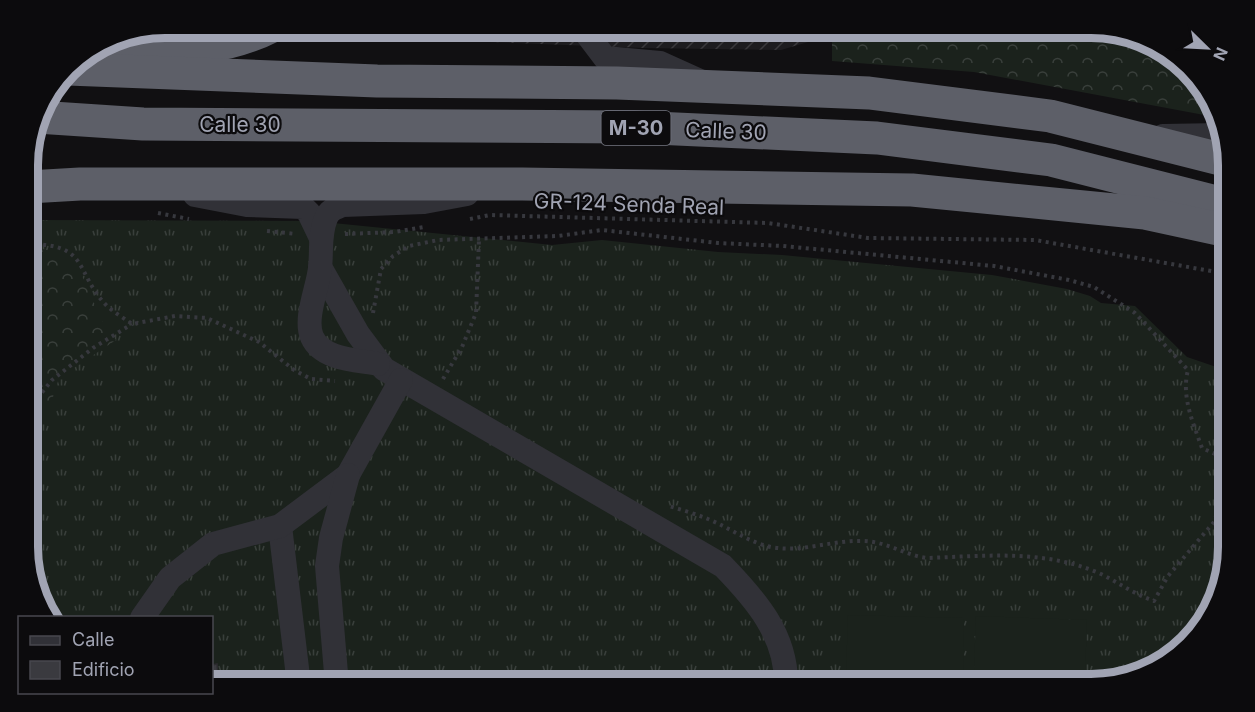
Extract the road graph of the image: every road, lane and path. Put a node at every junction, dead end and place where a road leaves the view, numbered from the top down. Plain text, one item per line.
1 (244, 38) edge
2 (590, 38) edge
3 (105, 53) edge
4 (81, 69) edge
5 (713, 87) junction
6 (46, 118) edge
7 (1214, 135) edge
8 (1133, 137) junction
9 (1217, 158) edge
10 (38, 182) edge
11 (80, 184) junction
12 (522, 184) junction
13 (38, 186) edge
14 (145, 198) junction
15 (1217, 202) edge
16 (198, 220) dead end
17 (458, 221) dead end
18 (427, 226) dead end
19 (1217, 229) edge
20 (257, 230) dead end
21 (320, 236) junction
22 (479, 239) junction
23 (38, 244) edge
24 (320, 267) junction
25 (1217, 272) edge
26 (132, 324) junction
27 (358, 334) junction
28 (337, 356) junction
29 (378, 364) junction
30 (434, 375) dead end
31 (443, 379) junction
32 (401, 380) junction
33 (341, 381) dead end
34 (452, 386) dead end
35 (38, 398) edge
36 (1217, 459) edge
37 (348, 475) junction
38 (660, 504) dead end
39 (1217, 514) edge
40 (280, 526) junction
41 (143, 616) edge
42 (297, 674) edge
43 (336, 674) edge
44 (786, 674) edge

1 - 3 highway
2 - 5 lane
4 - 5 highway, Calle 30 / M-30
5 - 8 highway, Calle 30 / M-30
6 - 15 highway, Calle 30 / M-30
7 - 8 lane
8 - 9 highway, Calle 30 / M-30
10 - 11 highway
11 - 13 highway
11 - 14 highway
12 - 14 highway
12 - 19 highway
12 - 21 lane
14 - 16 path
14 - 21 lane
17 - 25 path, GR-124 Senda Real
18 - 21 path
20 - 21 path
21 - 24 lane
22 - 27 path
22 - 31 path
22 - 36 path
23 - 26 path
24 - 27 lane
24 - 28 lane
26 - 33 path
26 - 35 path
27 - 28 lane
27 - 29 lane
28 - 29 lane
29 - 32 lane
30 - 31 path
31 - 34 path
32 - 37 lane
32 - 44 lane
37 - 40 lane
37 - 43 lane
38 - 39 path
40 - 41 lane
40 - 42 lane

